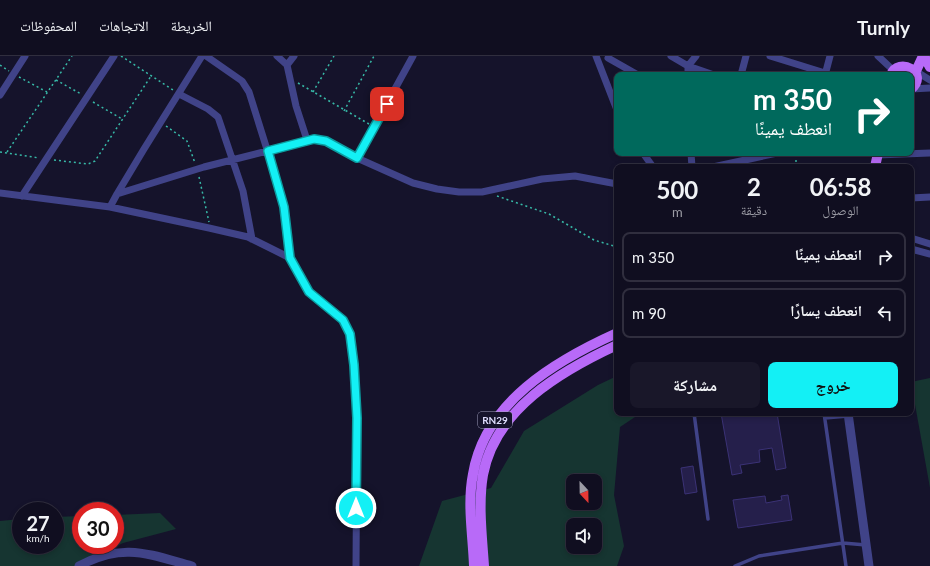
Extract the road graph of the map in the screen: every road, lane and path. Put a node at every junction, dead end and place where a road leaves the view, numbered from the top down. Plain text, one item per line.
1 (25, 56) edge
2 (72, 56) edge
3 (114, 56) edge
4 (121, 56) edge
5 (202, 56) edge
6 (206, 56) edge
7 (277, 56) edge
8 (294, 56) edge
9 (334, 56) edge
10 (374, 56) edge
11 (413, 56) edge
12 (596, 56) edge
13 (671, 56) edge
14 (696, 56) edge
15 (746, 56) edge
16 (770, 56) edge
17 (830, 56) edge
18 (878, 56) edge
19 (914, 56) edge
20 (924, 56) edge
21 (608, 58) dead end
22 (287, 64) junction
23 (904, 64) junction
24 (0, 65) edge
25 (688, 66) junction
26 (930, 67) edge
27 (916, 71) junction
28 (633, 72) edge
29 (688, 72) edge
30 (705, 72) edge
31 (742, 72) edge
32 (819, 72) edge
33 (826, 72) edge
34 (891, 72) edge
35 (893, 72) edge
36 (14, 74) junction
37 (151, 76) junction
38 (290, 78) junction
39 (930, 80) edge
40 (914, 85) edge
41 (930, 88) edge
42 (914, 89) edge
43 (47, 92) junction
44 (313, 92) junction
45 (179, 94) junction
46 (0, 95) edge
47 (614, 104) edge
48 (344, 111) junction
49 (161, 122) junction
50 (374, 127) junction
51 (307, 140) junction
52 (268, 151) junction
53 (0, 152) edge
54 (6, 152) junction
55 (914, 153) edge
56 (930, 153) edge
57 (763, 156) edge
58 (357, 158) junction
59 (48, 159) junction
60 (232, 160) junction
61 (727, 164) edge
62 (197, 169) junction
63 (614, 183) edge
64 (0, 193) edge
65 (117, 194) junction
66 (22, 196) junction
67 (497, 196) dead end
68 (930, 197) edge
69 (914, 198) edge
70 (110, 207) junction
71 (209, 228) junction
72 (252, 239) junction
73 (914, 239) edge
74 (930, 244) edge
75 (614, 246) edge
76 (914, 250) edge
77 (930, 254) edge
78 (290, 258) junction
79 (614, 335) edge
80 (614, 347) edge
81 (694, 416) edge
82 (838, 416) edge
83 (850, 416) edge
84 (825, 418) joint
85 (708, 519) dead end
86 (844, 543) junction
87 (867, 545) junction
88 (79, 566) edge
89 (192, 566) edge
90 (356, 566) edge
91 (474, 566) edge
92 (484, 566) edge
93 (735, 566) edge
94 (846, 566) edge
95 (869, 566) edge

1 - 36 street
2 - 43 path
3 - 59 street
4 - 37 path
5 - 45 street
6 - 52 street
7 - 22 street
8 - 22 street
9 - 44 path
10 - 48 path
11 - 50 street
12 - 47 street
13 - 25 street
14 - 25 street
15 - 31 street
16 - 32 street
17 - 33 street
18 - 34 street
19 - 23 main road
20 - 26 main road
20 - 27 main road
21 - 28 street
22 - 38 street
23 - 27 main road
23 - 35 main road
24 - 36 path
25 - 29 street
25 - 30 street
27 - 39 street
27 - 40 main road
36 - 43 path
36 - 46 street
37 - 45 path
37 - 59 path
38 - 44 path
38 - 51 street
41 - 42 street
43 - 54 path
44 - 48 path
45 - 49 street
45 - 60 street
48 - 50 path
49 - 62 path
49 - 65 street
50 - 58 street
51 - 52 street
51 - 58 street
52 - 60 street
52 - 78 street
53 - 54 path
54 - 59 path
55 - 56 street
57 - 61 street
58 - 63 street
59 - 66 street
60 - 62 street
60 - 72 street
62 - 65 street
62 - 71 path
64 - 66 street
65 - 70 street
66 - 70 street
67 - 75 path
68 - 69 street
70 - 71 street
71 - 72 street
72 - 78 street
73 - 74 street
76 - 77 street
78 - 90 street
79 - 91 main road, RN29
80 - 92 main road, RN29
81 - 85 lane
82 - 84 lane
83 - 87 street
84 - 86 lane
86 - 87 lane
86 - 93 lane
86 - 94 lane
87 - 95 street
88 - 89 street

